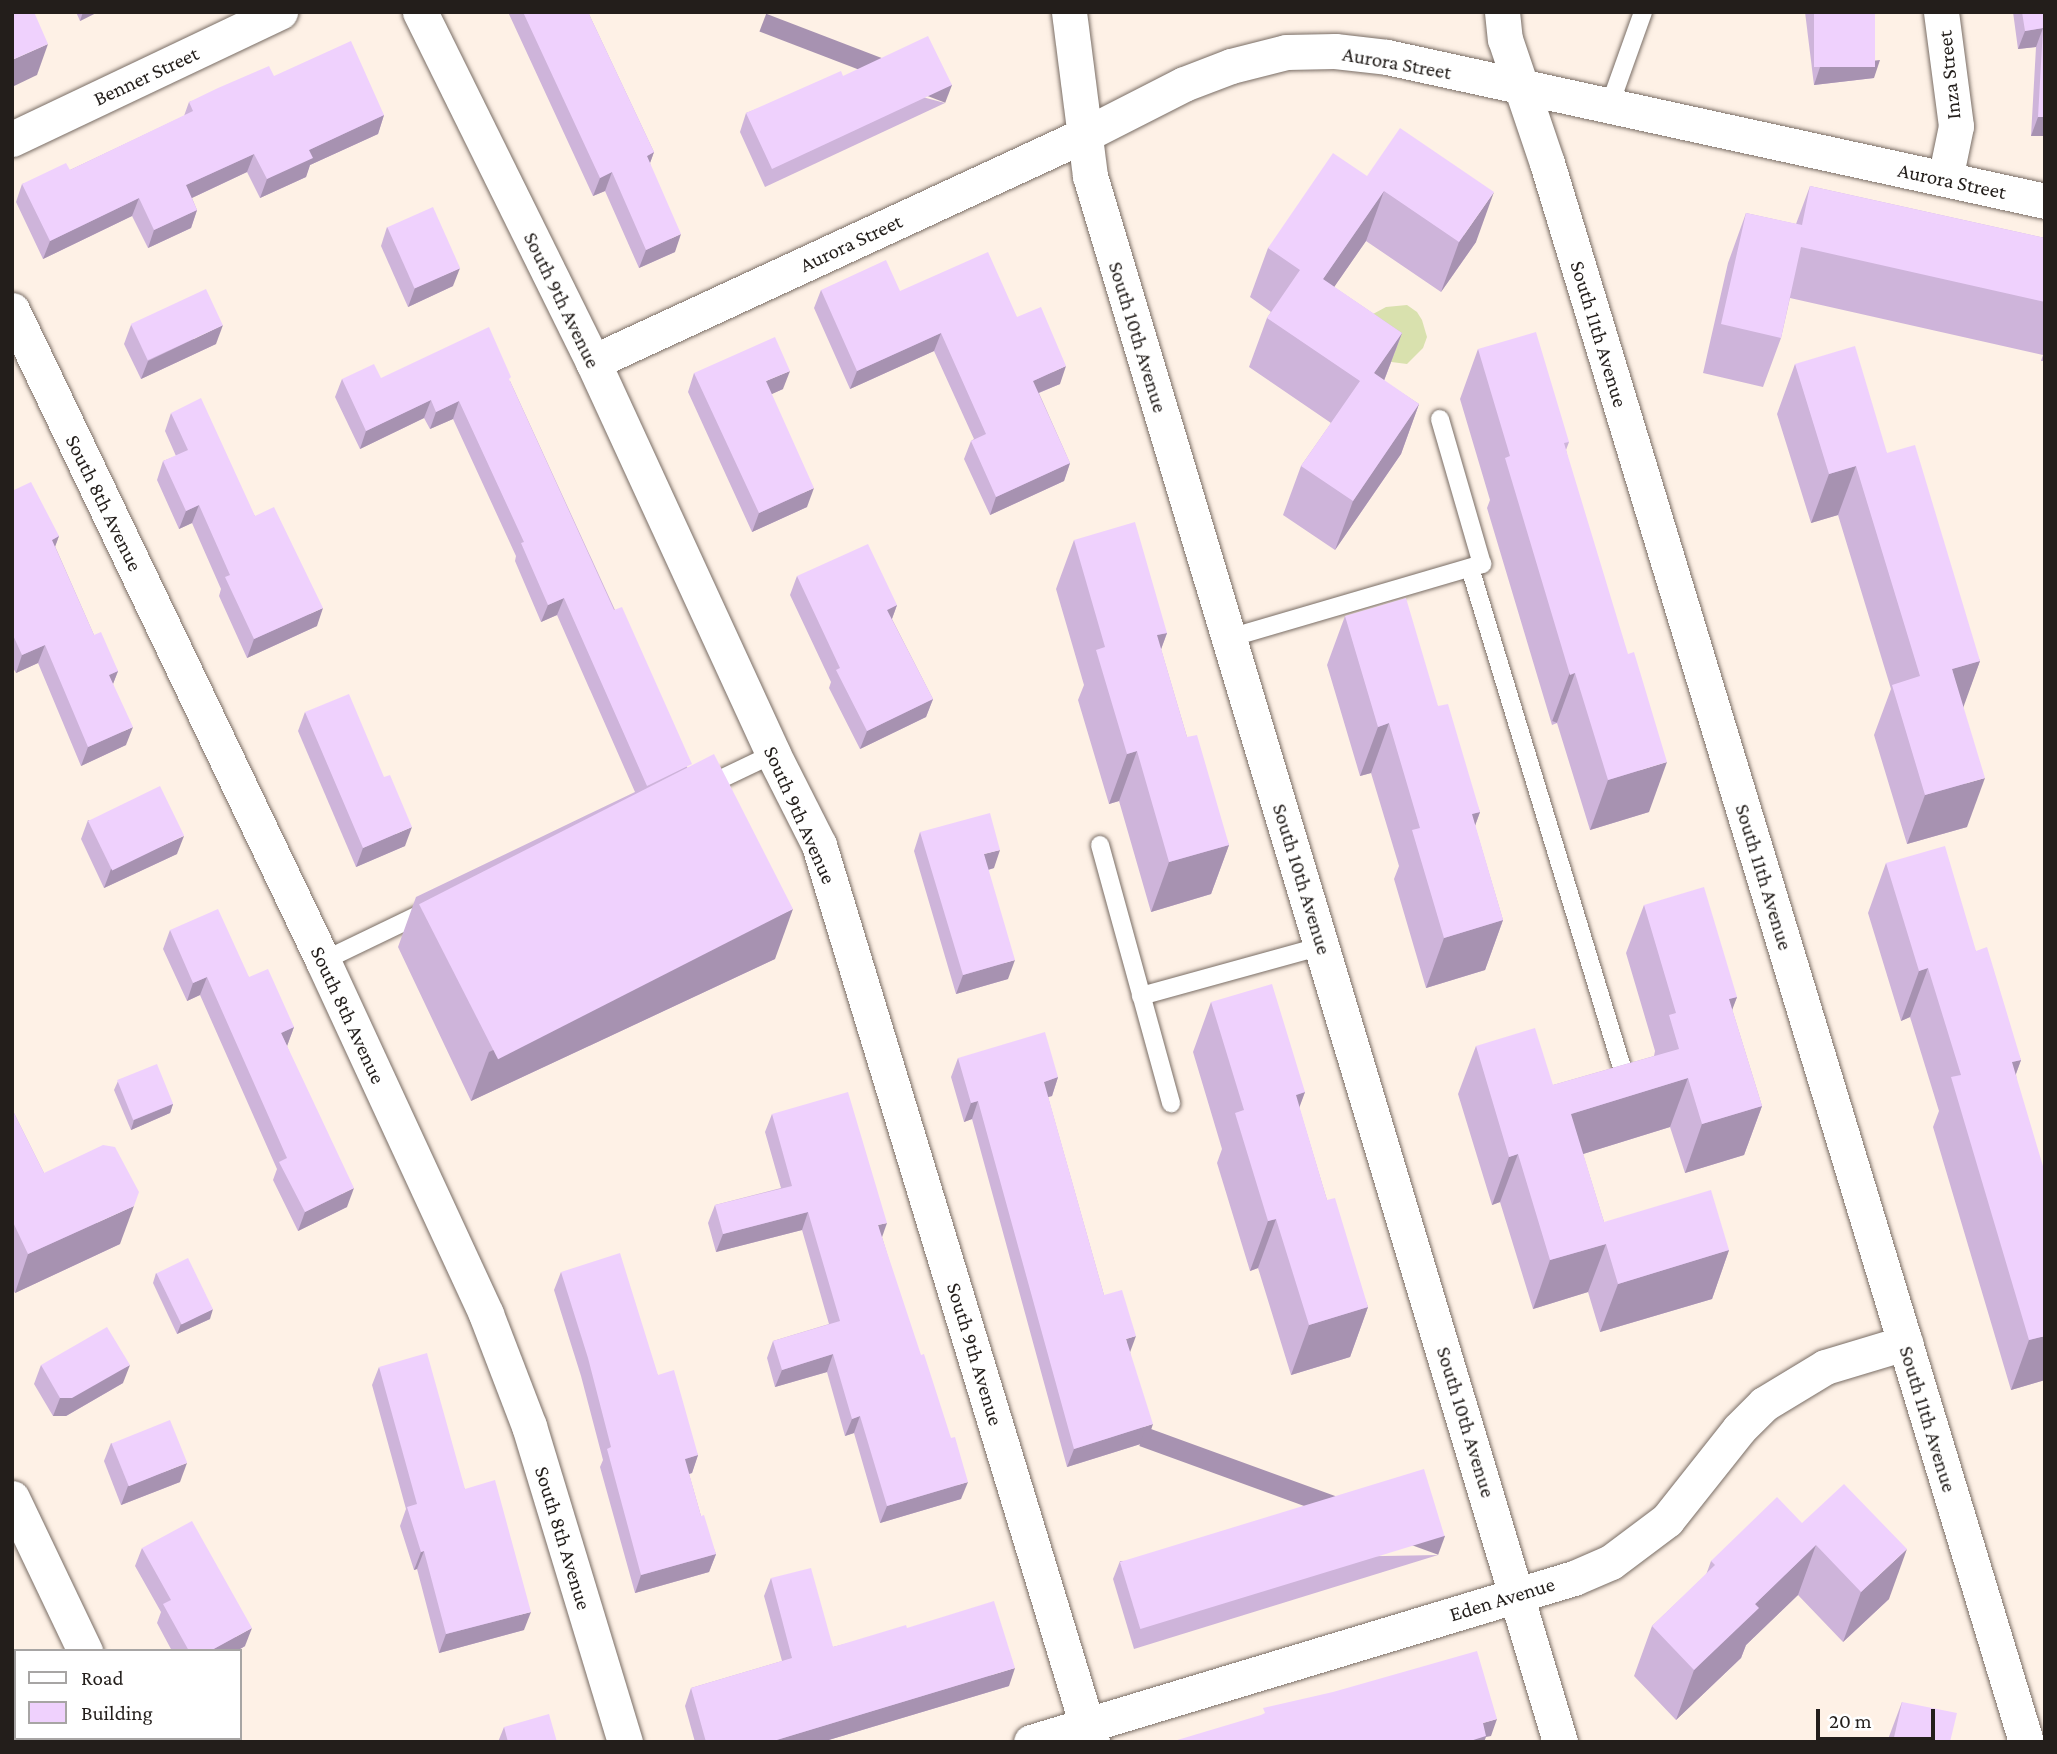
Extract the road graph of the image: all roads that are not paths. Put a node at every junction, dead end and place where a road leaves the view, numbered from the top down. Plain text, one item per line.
1 (280, 12) edge
2 (420, 12) edge
3 (1069, 12) edge
4 (1502, 12) edge
5 (1643, 12) edge
6 (1941, 12) edge
7 (1520, 87) junction
8 (1609, 107) junction
9 (1084, 135) junction
10 (12, 139) edge
11 (1945, 179) junction
12 (2045, 201) edge
13 (12, 310) edge
14 (593, 362) junction
15 (1440, 419) dead end
16 (1470, 568) junction
17 (1229, 638) junction
18 (773, 754) junction
19 (689, 794) edge
20 (1100, 845) dead end
21 (441, 904) edge
22 (1322, 946) junction
23 (323, 961) junction
24 (1142, 996) junction
25 (1626, 1084) edge
26 (1171, 1102) dead end
27 (1905, 1343) junction
28 (12, 1498) edge
29 (1518, 1595) junction
30 (84, 1649) edge
31 (1089, 1733) edge
32 (625, 1742) edge
33 (1031, 1742) edge
34 (1560, 1742) edge
35 (2026, 1742) edge

1 - 10 street, Benner Street
2 - 14 street, South 9th Avenue
3 - 9 street, South 10th Avenue
4 - 7 street, South 11th Avenue
5 - 8 lane
6 - 11 street, Inza Street
7 - 8 street, Aurora Street
7 - 9 street, Aurora Street
7 - 27 street, South 11th Avenue
8 - 11 street, Aurora Street
9 - 14 street, Aurora Street
9 - 17 street, South 10th Avenue
11 - 12 street, Aurora Street
13 - 23 street, South 8th Avenue
14 - 18 street, South 9th Avenue
15 - 16 lane
16 - 17 lane
16 - 25 lane
17 - 22 street, South 10th Avenue
18 - 19 lane
18 - 31 street, South 9th Avenue
20 - 24 lane
21 - 23 lane
22 - 24 lane
22 - 29 street, South 10th Avenue
23 - 32 street, South 8th Avenue
24 - 26 lane
27 - 29 street, Eden Avenue
27 - 35 street, South 11th Avenue
28 - 30 street
29 - 31 street, Eden Avenue
29 - 34 street, South 10th Avenue
31 - 33 street, Eden Avenue

